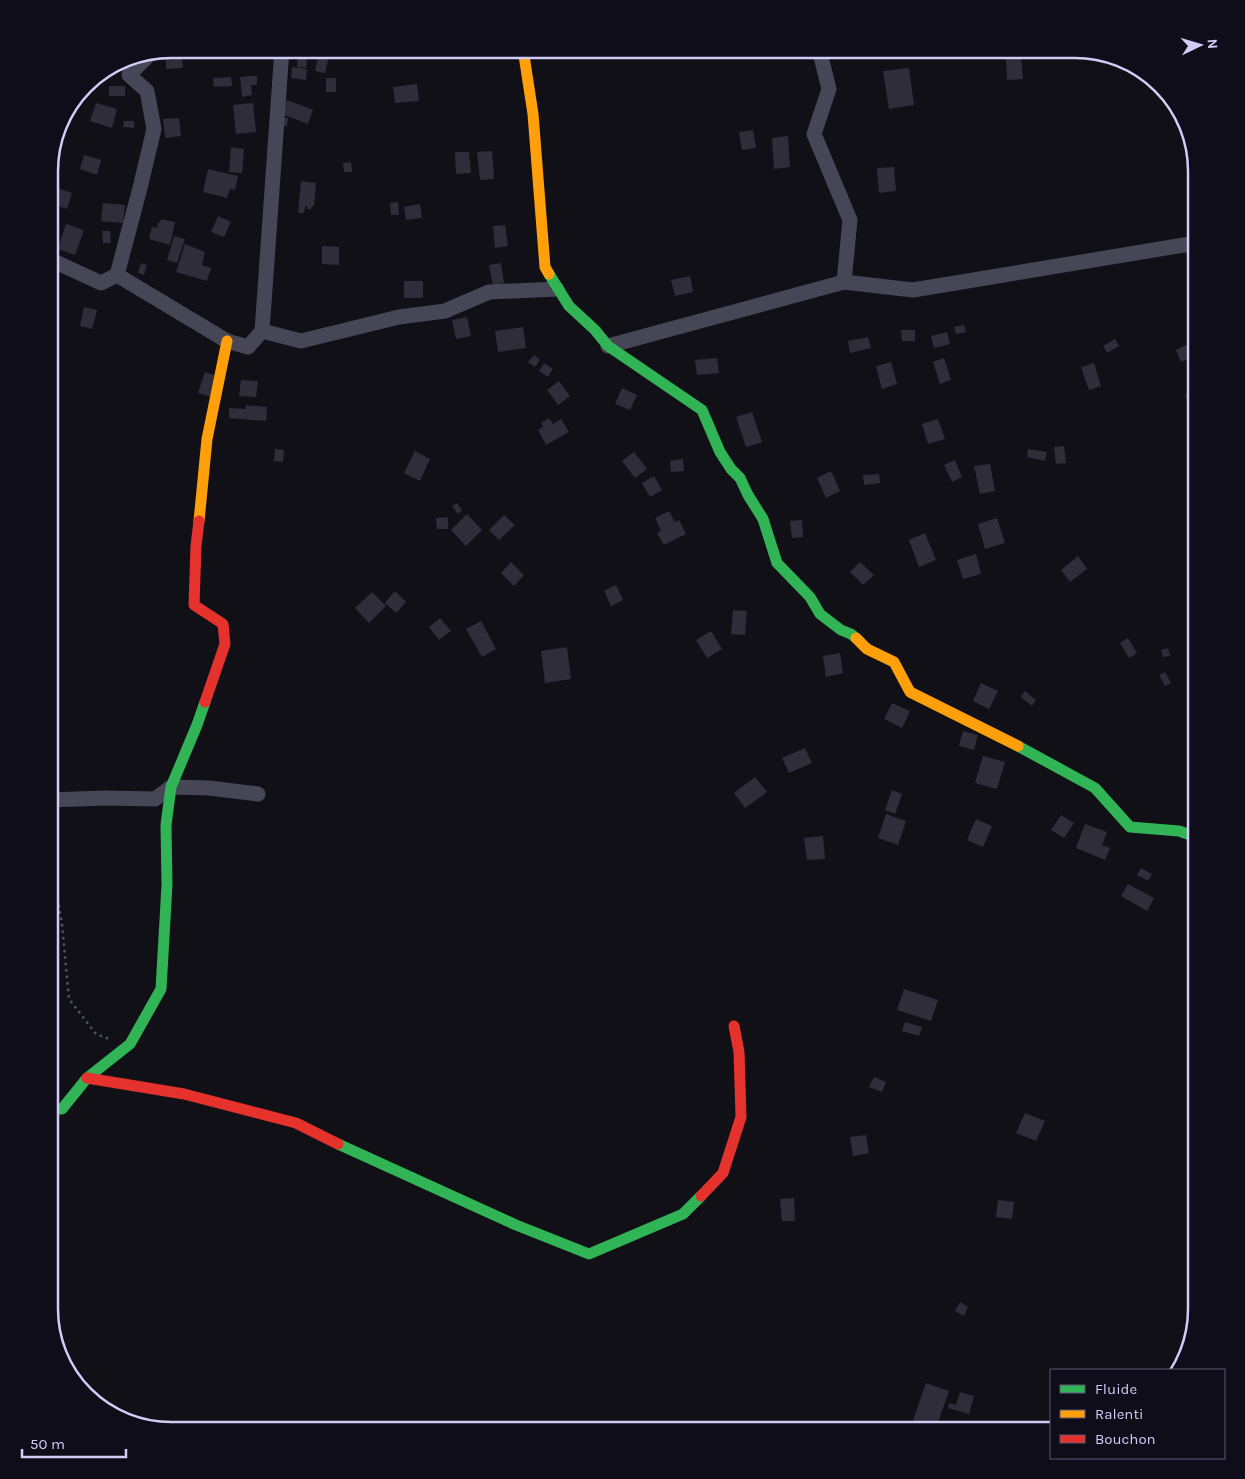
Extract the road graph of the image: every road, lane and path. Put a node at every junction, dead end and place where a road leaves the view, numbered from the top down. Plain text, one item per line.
1 (281, 58) edge
2 (525, 58) edge
3 (821, 58) edge
4 (143, 61) edge
5 (1188, 244) edge
6 (58, 263) edge
7 (117, 275) junction
8 (844, 282) junction
9 (557, 288) junction
10 (262, 332) junction
11 (227, 341) junction
12 (608, 346) junction
13 (171, 787) junction
14 (258, 794) dead end
15 (58, 800) edge
16 (1188, 834) edge
17 (58, 900) edge
18 (734, 1026) dead end
19 (130, 1044) junction
20 (87, 1078) junction
21 (58, 1109) edge

1 - 10 street
2 - 9 street
3 - 8 street
4 - 7 street
5 - 8 street
6 - 7 street
7 - 11 street
8 - 12 street
9 - 10 street
9 - 12 street
10 - 11 street
11 - 13 street
12 - 16 street
13 - 14 street
13 - 15 street
13 - 19 street
17 - 19 path
18 - 20 street
19 - 20 street
20 - 21 street

